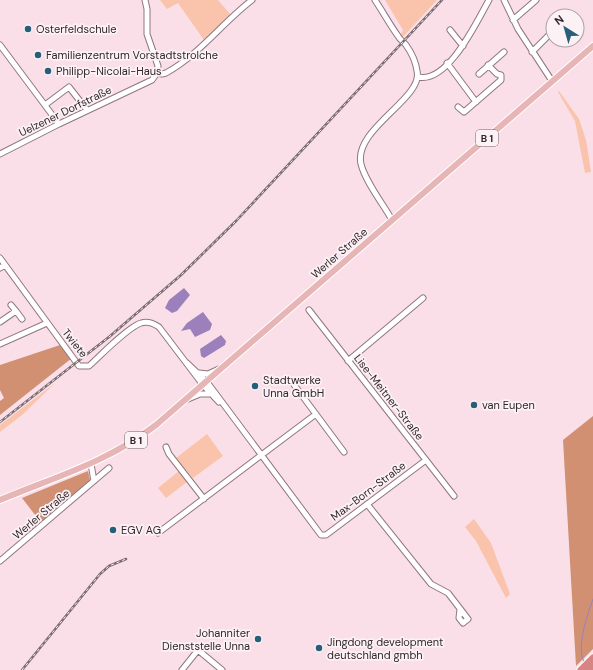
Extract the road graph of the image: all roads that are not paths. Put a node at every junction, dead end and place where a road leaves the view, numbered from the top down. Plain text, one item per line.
1 (145, 0) edge
2 (252, 0) edge
3 (375, 0) edge
4 (489, 0) edge
5 (504, 0) edge
6 (536, 0) edge
7 (514, 20) junction
8 (450, 30) dead end
9 (545, 39) edge
10 (0, 45) edge
11 (463, 46) junction
12 (593, 46) edge
13 (504, 52) dead end
14 (532, 52) junction
15 (447, 63) junction
16 (488, 65) junction
17 (157, 72) junction
18 (479, 74) dead end
19 (418, 77) junction
20 (552, 81) junction
21 (476, 102) junction
22 (45, 105) junction
23 (458, 107) dead end
24 (87, 110) junction
25 (59, 124) junction
26 (0, 154) edge
27 (392, 220) junction
28 (0, 258) edge
29 (5, 265) junction
30 (0, 268) edge
31 (423, 298) dead end
32 (11, 304) dead end
33 (308, 310) dead end
34 (16, 311) junction
35 (22, 319) dead end
36 (0, 322) edge
37 (47, 323) junction
38 (0, 344) edge
39 (348, 361) junction
40 (187, 362) junction
41 (224, 367) junction
42 (199, 373) junction
43 (292, 382) dead end
44 (205, 384) junction
45 (210, 394) junction
46 (188, 399) junction
47 (222, 403) junction
48 (316, 414) junction
49 (166, 447) dead end
50 (344, 452) dead end
51 (261, 456) junction
52 (426, 460) junction
53 (91, 464) junction
54 (109, 468) dead end
55 (94, 481) junction
56 (454, 496) dead end
57 (204, 498) junction
58 (0, 500) edge
59 (367, 504) junction
60 (158, 533) dead end
61 (0, 561) edge
62 (460, 609) dead end
63 (593, 658) edge
64 (593, 667) edge
65 (182, 670) edge
66 (222, 670) edge
67 (581, 670) edge
68 (590, 670) edge

1 - 17 street
2 - 17 street
3 - 19 street
4 - 11 street
5 - 7 street
6 - 7 street
7 - 14 street
8 - 11 street
9 - 14 street
10 - 22 street
11 - 15 street
12 - 20 main road, Werler Straße / B 1
13 - 16 street
14 - 20 street
15 - 19 street
15 - 21 street
16 - 18 street
16 - 21 street
17 - 24 street, Uelzener Dorfstraße
19 - 27 street
20 - 27 main road, Werler Straße / B 1
21 - 23 street
22 - 24 street
22 - 25 street
24 - 25 street, Uelzener Dorfstraße
25 - 26 street, Uelzener Dorfstraße
27 - 41 main road, Werler Straße / B 1
28 - 29 street, Twiete
29 - 30 street
29 - 37 street, Twiete
31 - 39 street
32 - 34 street
33 - 39 street, Lise-Meitner-Straße
34 - 35 street
34 - 36 street
37 - 38 street
37 - 40 street, Twiete
39 - 52 street, Lise-Meitner-Straße
40 - 42 street, Twiete
40 - 44 street, Twiete
41 - 42 street
41 - 44 main road, Werler Straße / B 1
42 - 44 street, Twiete
43 - 48 street
44 - 45 street
44 - 46 main road, Werler Straße / B 1
44 - 47 street
45 - 46 street
45 - 47 street
46 - 53 main road, Werler Straße / B 1
47 - 51 street
48 - 50 street
48 - 51 street
49 - 57 street
51 - 57 street
51 - 59 street, Max-Born-Straße
52 - 56 street, Lise-Meitner-Straße
52 - 59 street, Max-Born-Straße
53 - 55 street
53 - 58 main road, Werler Straße / B 1
54 - 55 street, Werler Straße
55 - 61 street, Werler Straße
57 - 60 street
59 - 62 street
63 - 67 highway
64 - 68 highway
65 - 66 street

